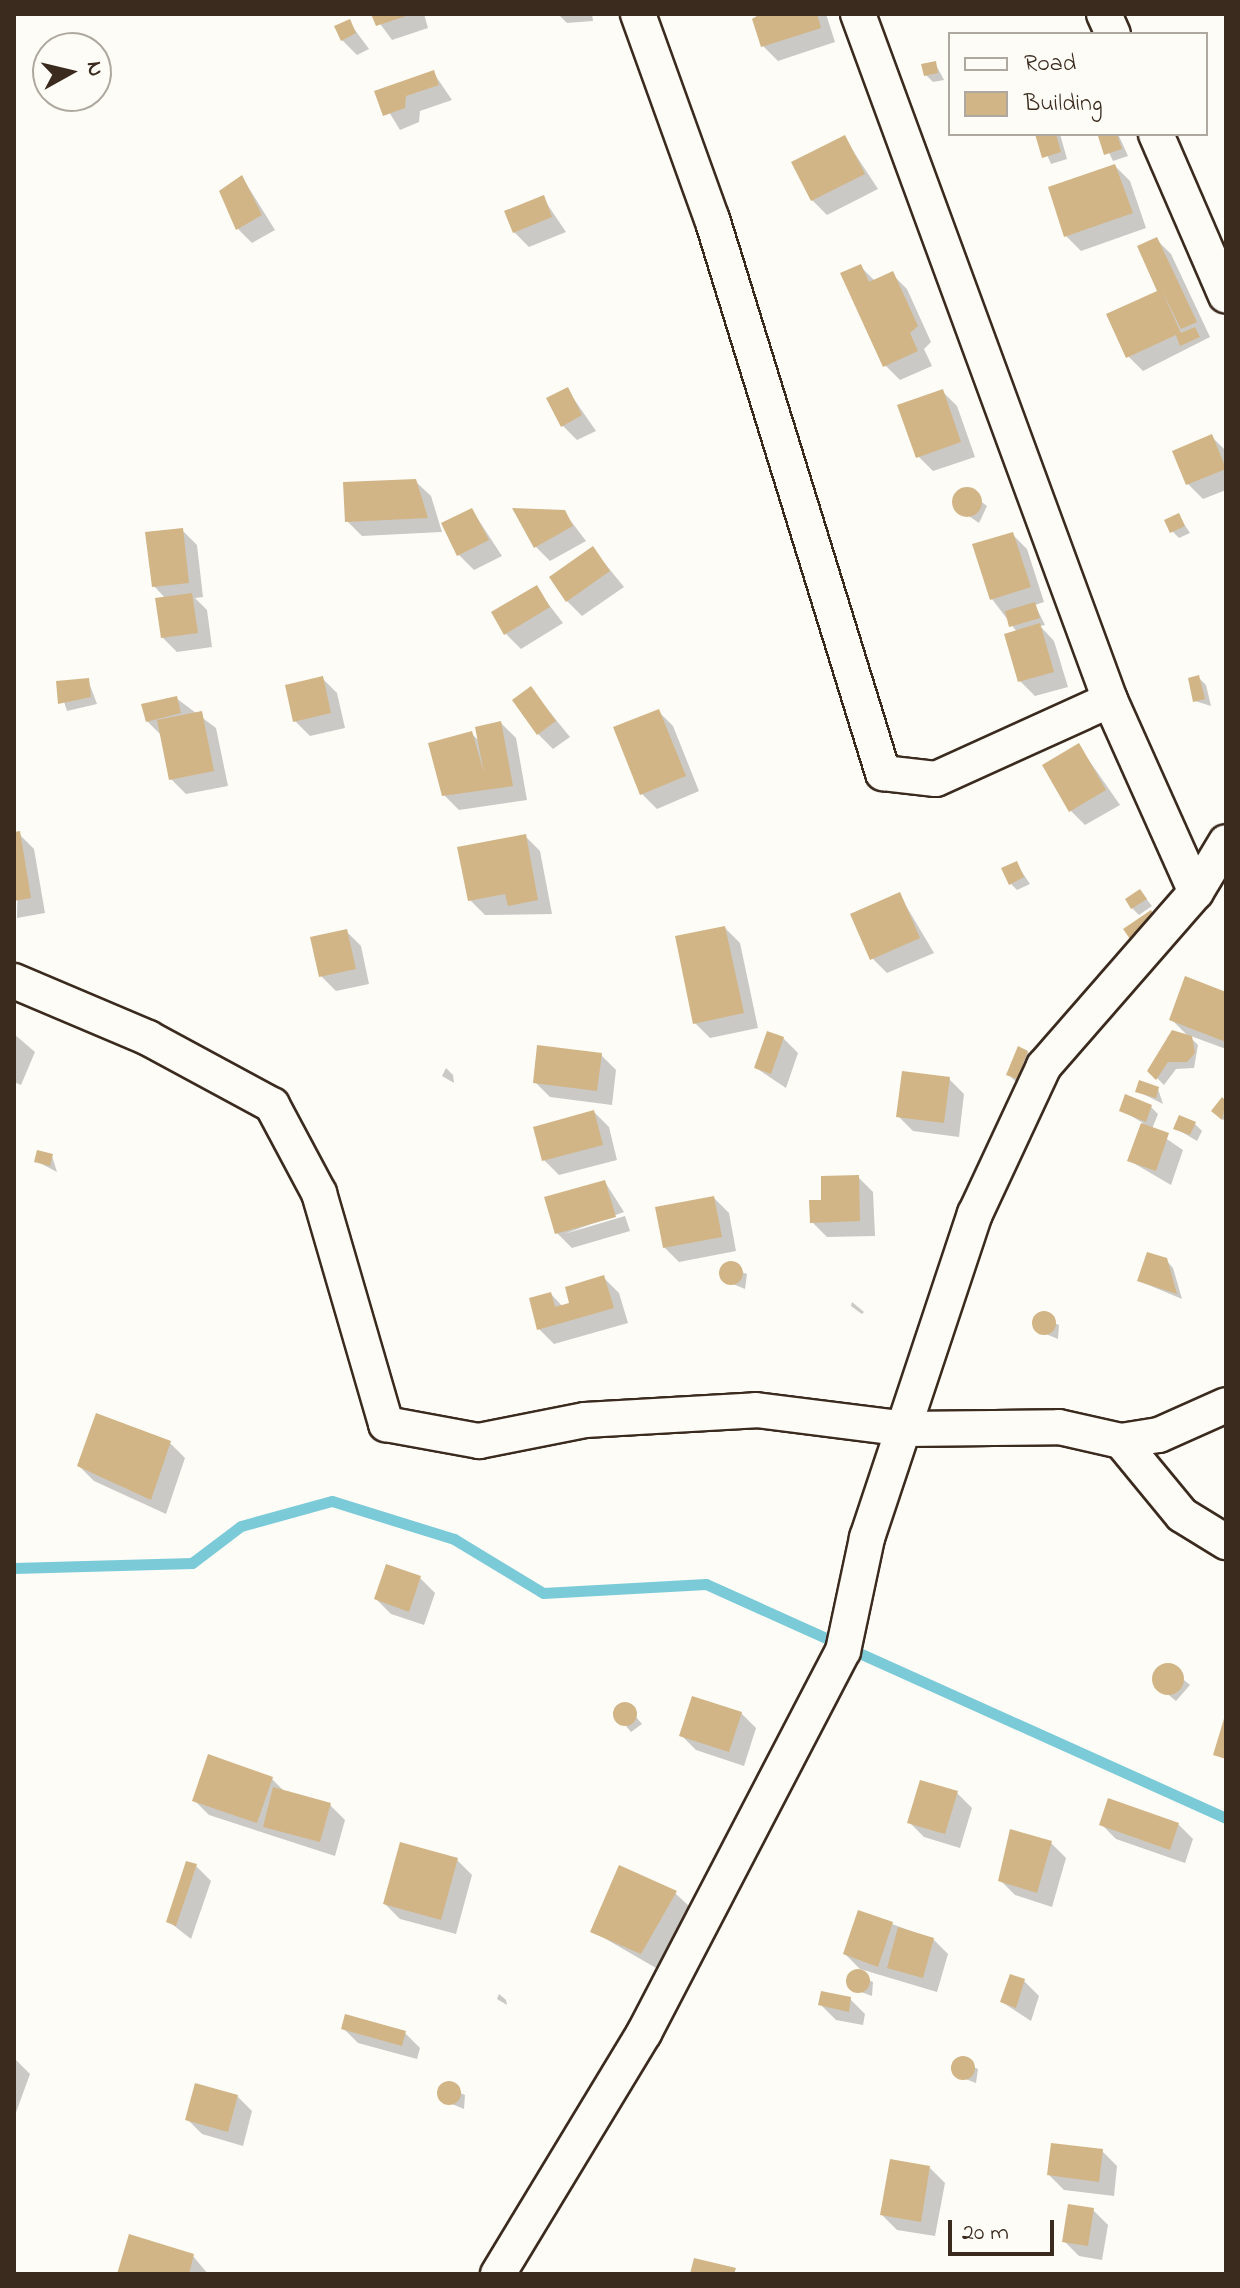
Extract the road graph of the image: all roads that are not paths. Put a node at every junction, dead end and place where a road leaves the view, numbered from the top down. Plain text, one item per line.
1 (638, 14) edge
2 (858, 14) edge
3 (1157, 136) edge
4 (1226, 296) edge
5 (1110, 700) junction
6 (1226, 842) edge
7 (1196, 892) junction
8 (14, 981) edge
9 (1226, 1405) edge
10 (906, 1429) junction
11 (1121, 1441) junction
12 (1226, 1542) edge
13 (498, 2274) edge

1 - 5 street
2 - 5 street
3 - 4 street
5 - 7 street
6 - 7 street
7 - 10 street
8 - 10 street
9 - 11 street
10 - 11 street
10 - 13 street
11 - 12 street

